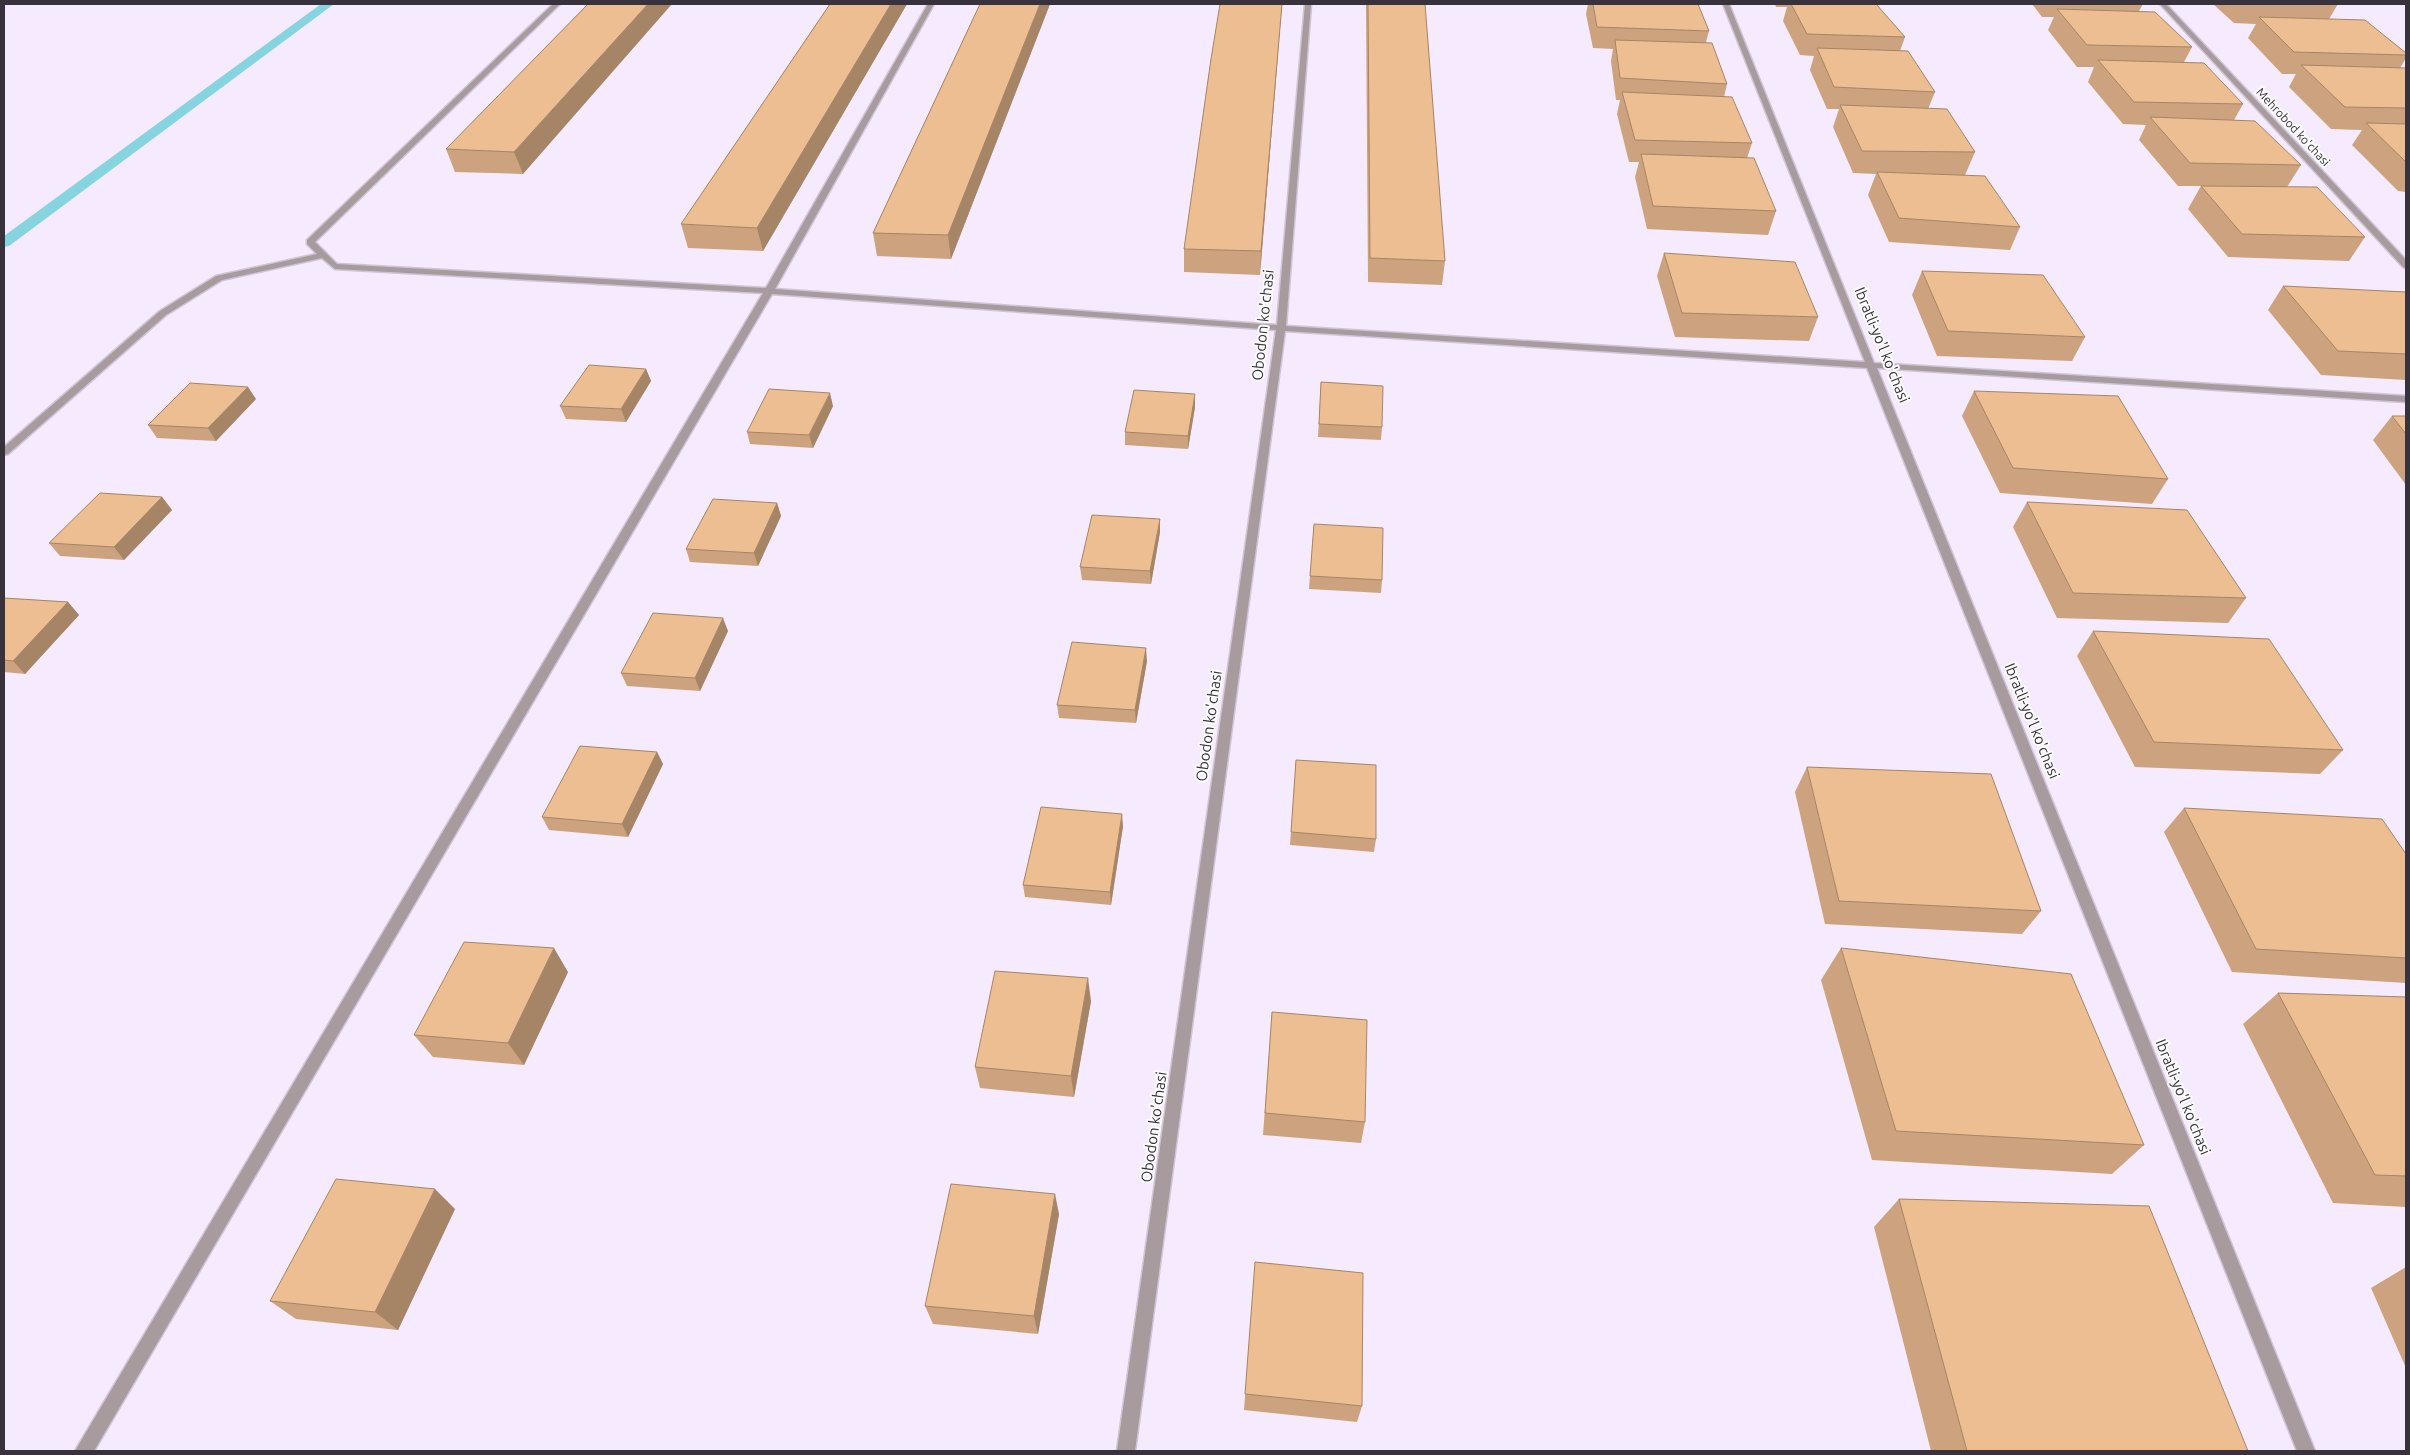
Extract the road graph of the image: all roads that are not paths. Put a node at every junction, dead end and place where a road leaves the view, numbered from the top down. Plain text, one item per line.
1 (557, 4) edge
2 (931, 4) edge
3 (1308, 4) edge
4 (1726, 4) edge
5 (2163, 4) edge
6 (324, 255) junction
7 (2406, 265) edge
8 (768, 291) junction
9 (1281, 328) junction
10 (1873, 365) junction
11 (2406, 399) edge
12 (4, 452) edge
13 (84, 1451) edge
14 (1126, 1451) edge
15 (2306, 1451) edge

1 - 6 street
2 - 8 street
3 - 9 street, Obodon ko'chasi
4 - 10 street, Ibratli-yo'l ko'chasi
5 - 7 street, Mehrobod ko'chasi
6 - 8 street
6 - 12 street
8 - 9 street
8 - 13 street
9 - 10 street
9 - 14 street, Obodon ko'chasi
10 - 11 street
10 - 15 street, Ibratli-yo'l ko'chasi

